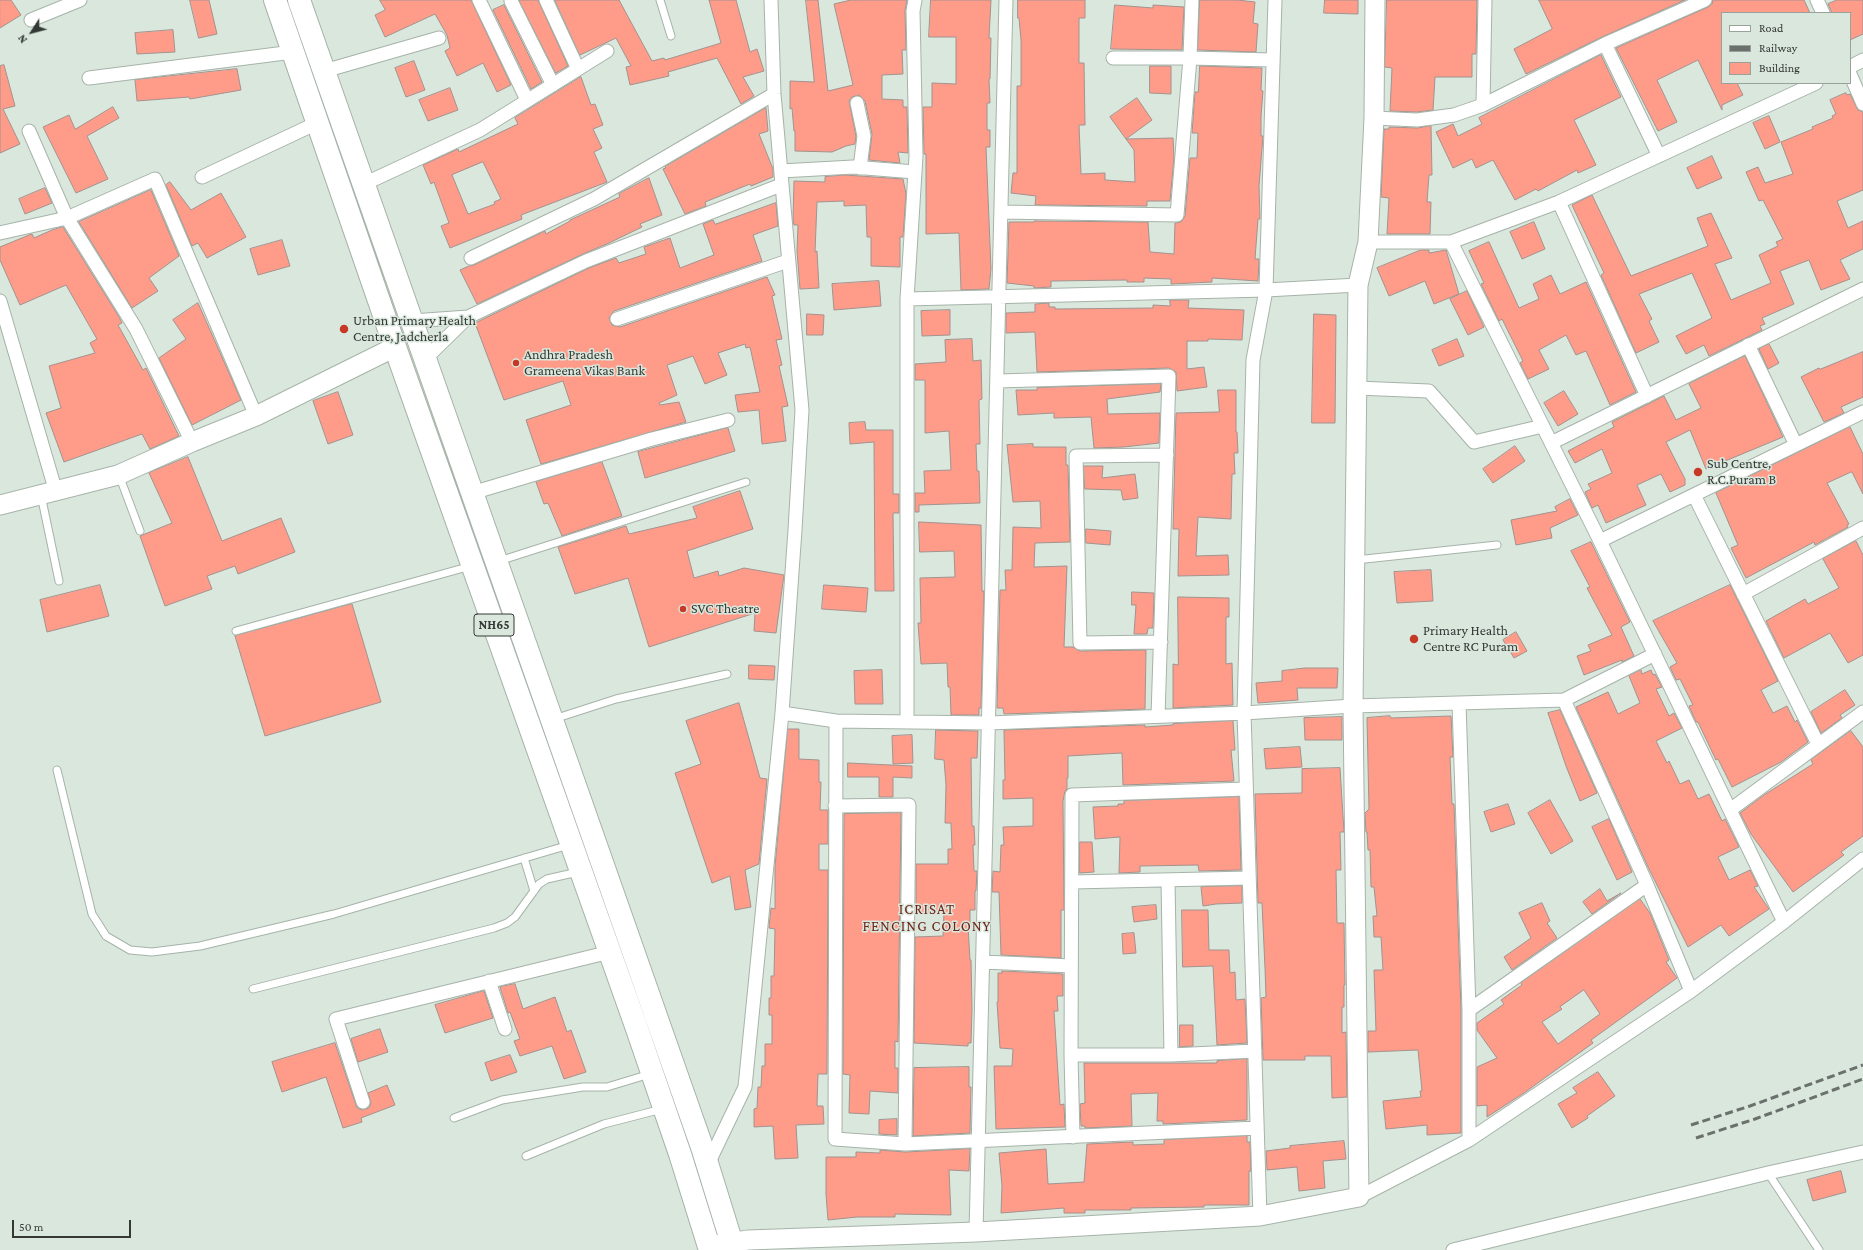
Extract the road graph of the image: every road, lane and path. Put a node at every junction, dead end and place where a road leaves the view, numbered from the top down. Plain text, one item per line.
1 (80, 0) edge
2 (479, 0) edge
3 (546, 0) edge
4 (660, 0) edge
5 (771, 0) edge
6 (915, 0) edge
7 (1006, 0) edge
8 (1192, 0) edge
9 (1275, 0) edge
10 (1375, 0) edge
11 (1485, 0) edge
12 (1817, 0) edge
13 (511, 1) edge
14 (1701, 1) edge
15 (300, 3) edge
16 (277, 7) edge
17 (1822, 12) edge
18 (31, 20) dead end
19 (671, 36) dead end
20 (439, 38) dead end
21 (1604, 44) junction
22 (607, 51) dead end
23 (293, 52) junction
24 (1113, 58) dead end
25 (1190, 58) junction
26 (1272, 60) junction
27 (1863, 60) edge
28 (1851, 66) edge
29 (578, 69) junction
30 (324, 71) junction
31 (1851, 76) edge
32 (89, 78) dead end
33 (1814, 84) edge
34 (553, 85) junction
35 (774, 94) junction
36 (527, 100) junction
37 (857, 103) dead end
38 (1863, 104) edge
39 (1483, 106) junction
40 (1374, 118) junction
41 (317, 122) junction
42 (29, 132) dead end
43 (1659, 156) junction
44 (860, 168) junction
45 (781, 171) junction
46 (915, 172) junction
47 (202, 176) dead end
48 (364, 184) junction
49 (781, 184) junction
50 (1559, 202) junction
51 (1002, 212) junction
52 (67, 218) junction
53 (0, 233) edge
54 (1368, 242) junction
55 (1451, 242) junction
56 (471, 258) dead end
57 (788, 261) junction
58 (1358, 285) junction
59 (1863, 289) edge
60 (1266, 290) junction
61 (1000, 298) junction
62 (907, 299) junction
63 (0, 301) edge
64 (468, 317) junction
65 (617, 319) dead end
66 (412, 321) junction
67 (1748, 345) junction
68 (395, 347) junction
69 (425, 359) junction
70 (998, 381) junction
71 (1357, 388) junction
72 (1647, 396) junction
73 (1863, 412) edge
74 (256, 416) junction
75 (728, 420) dead end
76 (1543, 426) junction
77 (192, 442) junction
78 (1551, 443) junction
79 (1796, 445) junction
80 (1167, 455) junction
81 (118, 475) junction
82 (746, 482) dead end
83 (48, 493) junction
84 (472, 493) junction
85 (1694, 495) junction
86 (0, 505) edge
87 (1863, 528) edge
88 (140, 531) dead end
89 (1600, 541) junction
90 (1497, 545) dead end
91 (1355, 558) junction
92 (496, 562) junction
93 (473, 566) junction
94 (59, 581) dead end
95 (1743, 594) junction
96 (236, 630) dead end
97 (1161, 642) junction
98 (1655, 654) junction
99 (727, 674) dead end
100 (1564, 700) junction
101 (1459, 703) junction
102 (1353, 706) junction
103 (1863, 712) edge
104 (782, 713) junction
105 (1244, 713) junction
106 (1158, 716) junction
107 (552, 719) junction
108 (836, 721) junction
109 (907, 721) junction
110 (989, 723) junction
111 (1818, 744) junction
112 (566, 760) junction
113 (545, 768) junction
114 (57, 770) dead end
115 (1246, 789) junction
116 (835, 806) junction
117 (1730, 810) junction
118 (572, 844) junction
119 (524, 858) junction
120 (1863, 859) edge
121 (581, 872) junction
122 (1249, 878) junction
123 (1168, 880) junction
124 (1072, 882) junction
125 (1646, 885) junction
126 (534, 891) junction
127 (1784, 922) junction
128 (610, 952) junction
129 (983, 962) junction
130 (1071, 966) junction
131 (489, 981) junction
132 (253, 989) dead end
133 (1691, 991) junction
134 (1470, 1010) junction
135 (505, 1029) dead end
136 (1255, 1051) junction
137 (1071, 1055) junction
138 (1171, 1055) junction
139 (652, 1073) junction
140 (363, 1102) dead end
141 (664, 1109) junction
142 (454, 1118) dead end
143 (1257, 1128) junction
144 (1073, 1137) junction
145 (1469, 1140) junction
146 (979, 1142) junction
147 (904, 1144) junction
148 (1863, 1152) edge
149 (526, 1156) dead end
150 (708, 1164) junction
151 (1768, 1173) junction
152 (1359, 1197) junction
153 (1260, 1216) junction
154 (976, 1232) junction
155 (741, 1245) edge
156 (710, 1248) edge
157 (1453, 1250) edge
158 (1819, 1250) edge

1 - 18 street
2 - 36 street
3 - 29 street
4 - 19 lane
5 - 35 street
6 - 46 street
7 - 51 street
8 - 25 street
9 - 26 street
10 - 40 street
11 - 39 street
12 - 17 street
13 - 34 street
14 - 21 street
15 - 16 highway
15 - 30 highway, NH65
16 - 23 highway, NH65
20 - 30 street
21 - 39 street
21 - 43 street
22 - 29 street
23 - 32 street
23 - 41 highway, NH65
24 - 25 street
25 - 26 street
25 - 51 street
26 - 60 street
27 - 28 street
29 - 34 street
30 - 48 highway, NH65
31 - 38 street
33 - 43 street
34 - 36 street
35 - 45 street
35 - 56 street
36 - 48 street
37 - 44 street
39 - 40 street
40 - 54 street
41 - 47 street
41 - 68 highway, NH65
42 - 52 street
43 - 50 street
44 - 45 street
44 - 46 street
45 - 49 street
46 - 62 street
48 - 66 highway, NH65
49 - 57 street
49 - 64 street
50 - 55 street
50 - 72 street
51 - 61 street
52 - 53 street
52 - 74 street
52 - 77 street
54 - 55 street
54 - 58 street
55 - 76 street
57 - 65 street
57 - 104 street
58 - 60 street
58 - 71 street
59 - 67 street
60 - 61 street
60 - 105 street
61 - 62 street
61 - 70 street
62 - 109 street
63 - 83 street
64 - 66 street
64 - 69 street
66 - 69 highway, NH65
67 - 72 street
67 - 79 street
68 - 74 street
68 - 93 highway, NH65
69 - 84 highway, NH65
70 - 80 street
70 - 110 street
71 - 76 street
71 - 91 street
72 - 78 street
73 - 79 street
74 - 77 street
75 - 84 street
76 - 78 street
77 - 81 street
78 - 89 street
79 - 85 street
80 - 97 street
80 - 97 street
81 - 83 street
81 - 88 lane
82 - 92 lane
83 - 86 street
83 - 94 lane
84 - 92 highway, NH65
85 - 89 street
85 - 95 street
87 - 95 street
89 - 98 street
90 - 91 lane
91 - 102 street
92 - 107 highway, NH65
93 - 96 lane
93 - 113 highway, NH65
95 - 111 street
97 - 106 street
98 - 100 street
98 - 117 street
99 - 107 lane
100 - 101 street
100 - 125 street
101 - 102 street
101 - 134 street
102 - 105 street
102 - 152 street
103 - 111 street
104 - 108 street
104 - 150 street
105 - 106 street
105 - 115 street
106 - 110 street
107 - 112 highway, NH65
108 - 109 street
108 - 116 street
109 - 110 street
110 - 129 street
111 - 117 street
112 - 113 highway
112 - 150 highway, NH65
113 - 118 highway, NH65
114 - 119 lane
115 - 122 street
115 - 124 street
116 - 147 street
116 - 147 street
117 - 127 street
118 - 119 lane
118 - 121 highway, NH65
119 - 126 lane
120 - 127 street
121 - 126 lane
121 - 128 highway, NH65
122 - 123 street
122 - 136 street
123 - 124 street
123 - 138 street
124 - 130 street
125 - 133 street
125 - 134 street
126 - 132 lane
127 - 133 street
128 - 131 street
128 - 139 highway, NH65
129 - 130 street
129 - 146 street
130 - 137 street
131 - 135 street
131 - 140 street
133 - 145 street
134 - 145 street
136 - 138 street
136 - 143 street
137 - 138 street
137 - 144 street
139 - 141 highway, NH65
139 - 142 lane
141 - 149 lane
141 - 156 highway, NH65
143 - 144 street
143 - 153 street
144 - 146 street
145 - 152 street
146 - 147 street
146 - 154 street
148 - 151 street
150 - 155 highway, NH65
151 - 157 street
151 - 158 lane
152 - 153 street
153 - 154 street
154 - 155 street
155 - 156 street

